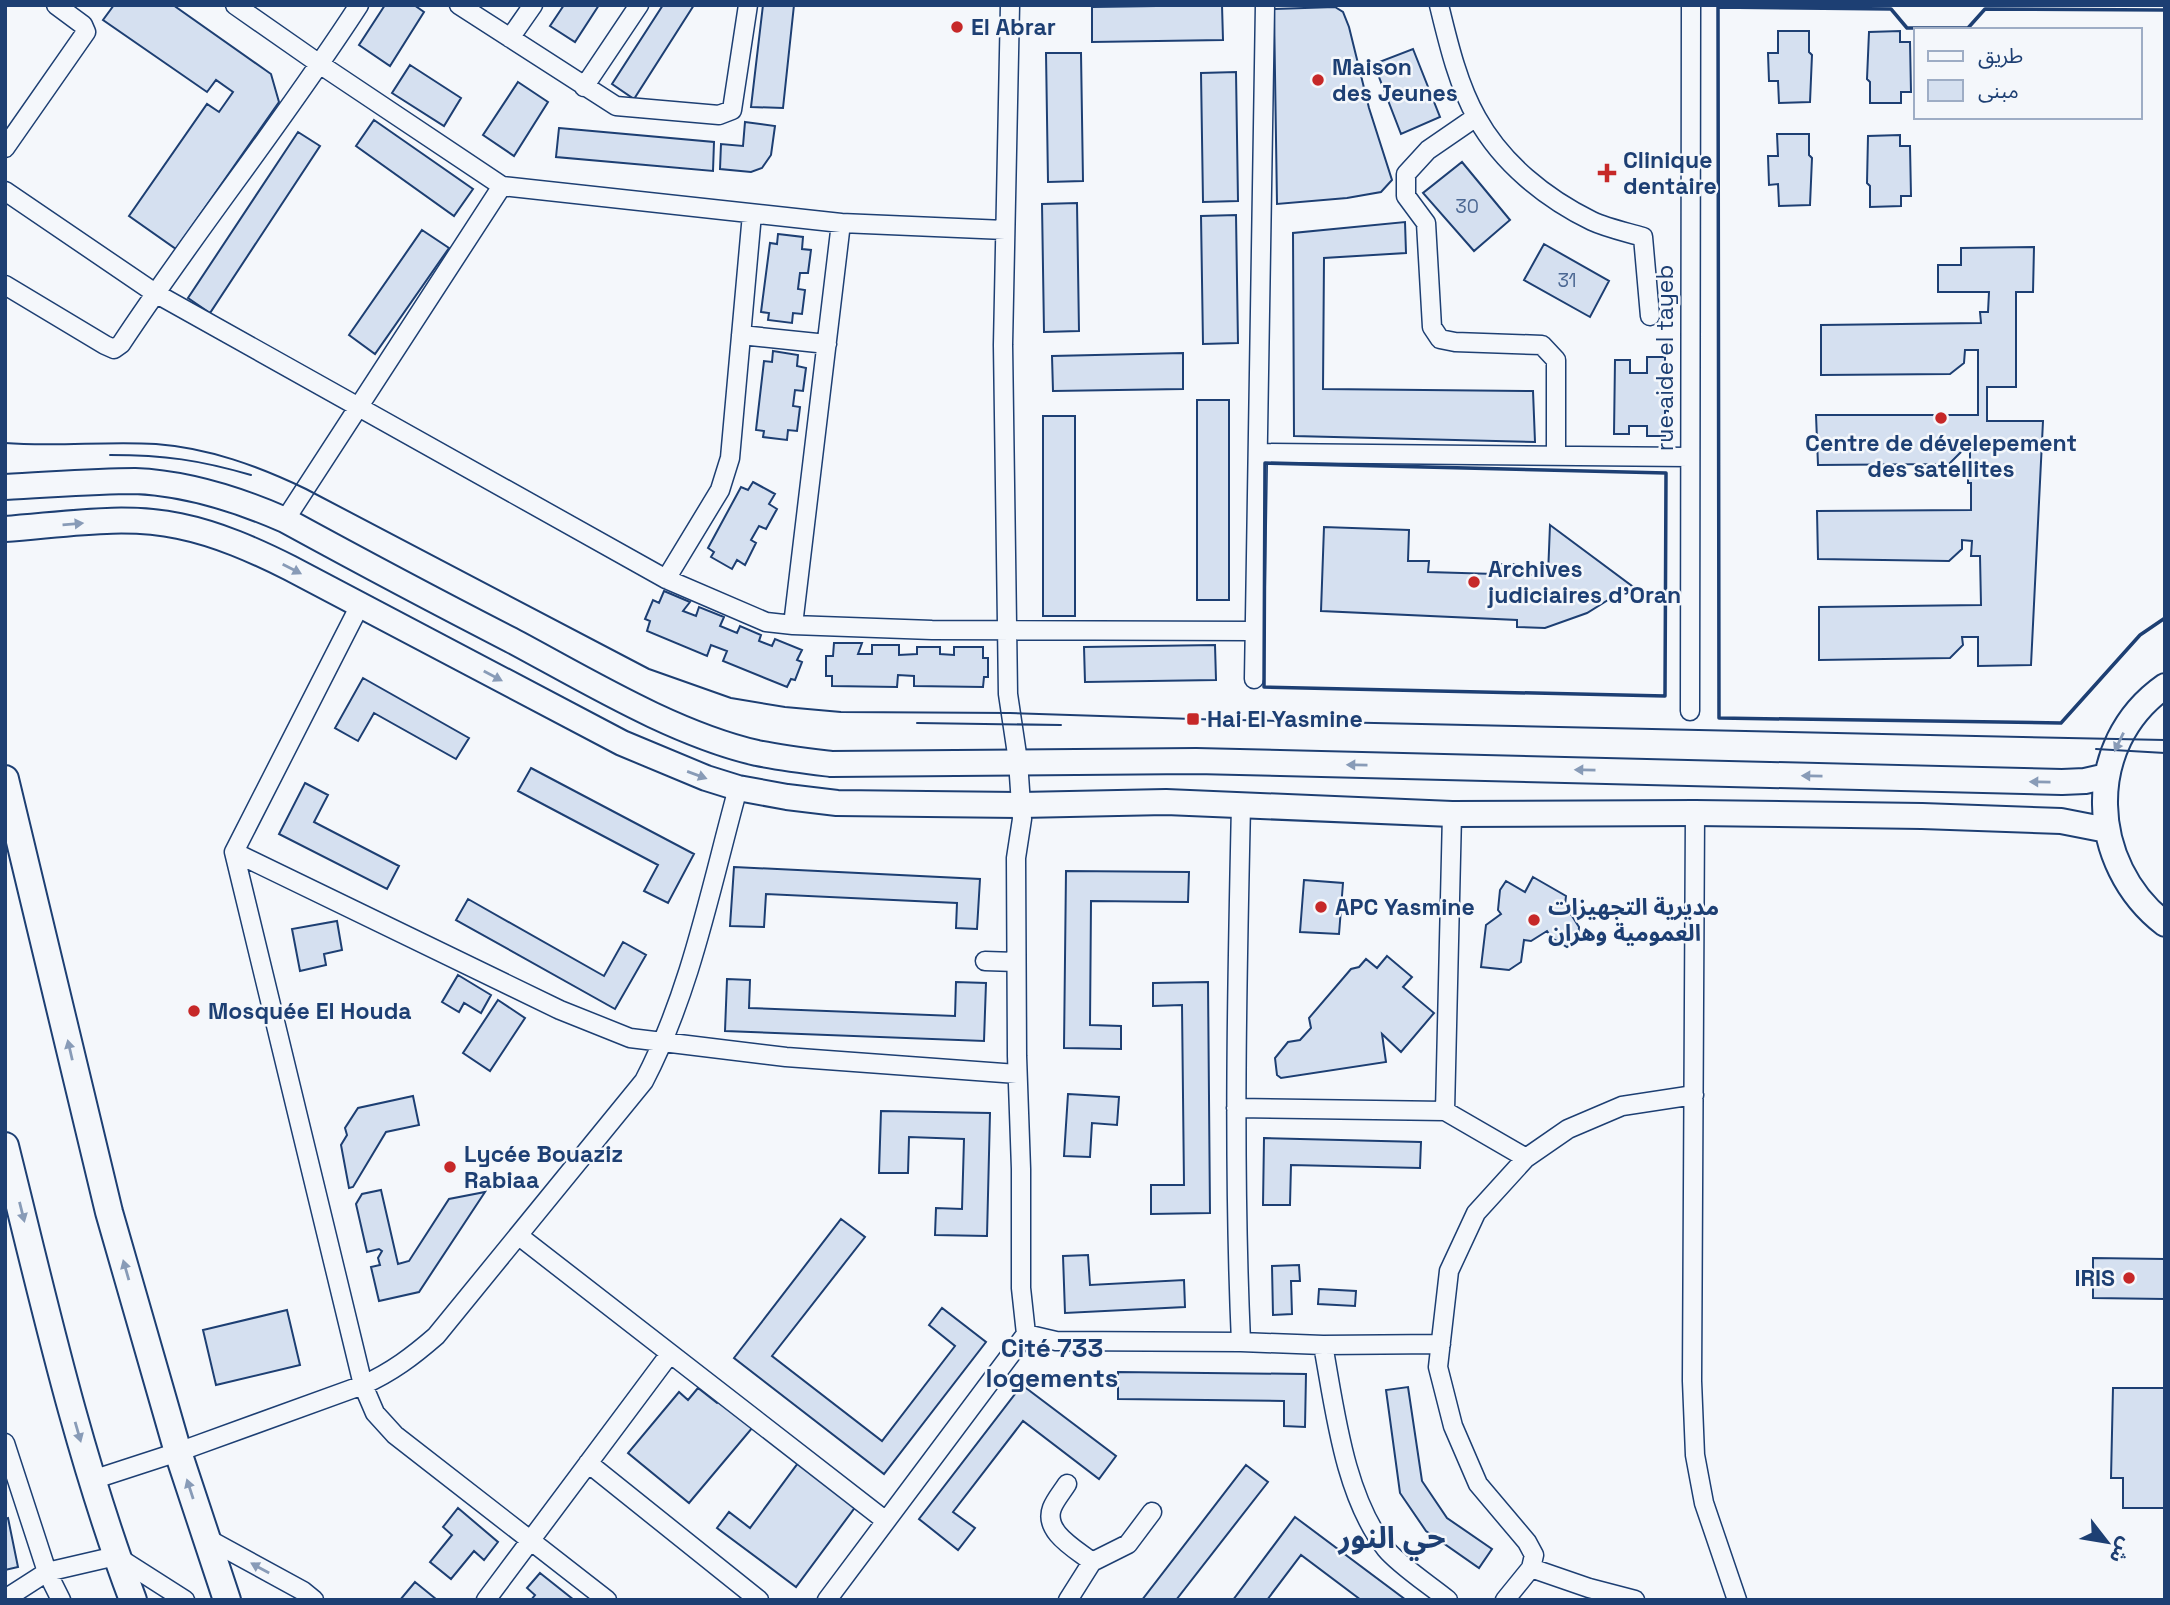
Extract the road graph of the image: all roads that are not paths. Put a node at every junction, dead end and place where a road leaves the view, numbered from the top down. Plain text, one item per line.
1 (56, 5) edge
2 (235, 5) edge
3 (359, 5) edge
4 (459, 5) edge
5 (533, 5) edge
6 (639, 5) edge
7 (748, 5) edge
8 (1010, 5) edge
9 (1265, 5) edge
10 (1439, 5) edge
11 (1690, 5) edge
12 (510, 38) junction
13 (321, 65) junction
14 (584, 87) junction
15 (1476, 117) junction
16 (5, 148) edge
17 (502, 186) junction
18 (5, 191) edge
19 (752, 214) junction
20 (841, 223) junction
21 (1005, 230) junction
22 (5, 285) edge
23 (155, 293) junction
24 (1650, 316) dead end
25 (741, 335) junction
26 (827, 344) junction
27 (357, 406) junction
28 (1258, 453) junction
29 (1556, 454) junction
30 (1689, 457) junction
31 (5, 487) edge
32 (285, 520) junction
33 (5, 529) edge
34 (666, 579) junction
35 (360, 605) junction
36 (793, 625) junction
37 (1008, 629) junction
38 (1255, 631) junction
39 (1254, 679) dead end
40 (2165, 686) edge
41 (1689, 711) dead end
42 (1018, 761) junction
43 (2107, 776) junction
44 (5, 779) edge
45 (738, 788) junction
46 (1021, 805) junction
47 (1241, 805) junction
48 (1695, 813) junction
49 (1452, 814) junction
50 (2107, 830) junction
51 (234, 852) junction
52 (2165, 923) edge
53 (985, 961) dead end
54 (1016, 962) junction
55 (664, 1042) junction
56 (1017, 1074) junction
57 (1694, 1095) junction
58 (1236, 1108) junction
59 (1445, 1111) junction
60 (5, 1146) edge
61 (1526, 1158) junction
62 (519, 1236) junction
63 (1026, 1334) junction
64 (1241, 1342) junction
65 (1440, 1344) junction
66 (1323, 1345) junction
67 (669, 1355) junction
68 (363, 1385) junction
69 (5, 1443) edge
70 (178, 1452) junction
71 (588, 1463) junction
72 (92, 1480) junction
73 (1066, 1484) dead end
74 (1152, 1512) dead end
75 (886, 1521) junction
76 (206, 1538) junction
77 (529, 1540) junction
78 (117, 1556) junction
79 (1091, 1562) junction
80 (1531, 1568) junction
81 (47, 1573) junction
82 (302, 1597) edge
83 (5, 1599) edge
84 (61, 1600) edge
85 (133, 1600) edge
86 (185, 1600) edge
87 (227, 1600) edge
88 (486, 1600) edge
89 (607, 1600) edge
90 (759, 1600) edge
91 (827, 1600) edge
92 (1068, 1600) edge
93 (1448, 1600) edge
94 (1505, 1600) edge
95 (1635, 1600) edge
96 (1737, 1600) edge

1 - 16 street
2 - 13 street
3 - 13 street
4 - 12 street
5 - 12 street
6 - 14 street
7 - 14 street
8 - 21 street
9 - 28 street
10 - 15 street
11 - 30 street, rue aide el tayeb
12 - 14 street
13 - 17 street
13 - 23 street
15 - 24 street
15 - 29 street
17 - 19 street
17 - 27 street
18 - 23 street
19 - 20 street
19 - 25 street
20 - 21 street
20 - 26 street
21 - 37 street
22 - 23 street
23 - 27 street
25 - 26 street
25 - 34 street
26 - 36 street
27 - 32 street
27 - 34 street
28 - 29 street
28 - 38 street
29 - 30 street
30 - 41 street, rue aide el tayeb
31 - 32 main road
32 - 42 main road
33 -> 35 main road
34 - 36 street
35 -> 45 main road
35 - 51 street
36 - 37 street
37 - 38 street
37 - 42 street
38 - 39 street
40 -> 43 main road
43 -> 42 main road
42 - 46 street
43 - 50 main road
70 -> 44 main road
45 - 46 main road
45 - 55 street
46 - 47 main road
46 - 54 street
47 - 49 main road
47 - 58 street
48 - 49 main road
48 - 50 main road
48 - 57 street
49 - 59 street
50 - 52 main road
51 - 55 street
51 - 68 street
53 - 54 street
54 - 56 street
55 - 56 street
55 - 62 street
56 - 63 street
57 - 61 street
57 - 96 street
58 - 59 street
58 - 64 street
59 - 61 street
60 -> 72 main road
61 - 65 street
62 - 67 street
62 - 68 street
63 - 64 street
63 - 75 street
64 - 66 street
65 - 66 street
65 - 80 street
66 - 93 street
67 - 71 street
67 - 75 street
68 - 70 street
68 - 77 street
69 - 81 street
70 - 72 street
76 -> 70 main road
71 - 77 street
71 - 90 street
72 - 78 main road
73 - 79 street
74 - 79 street
75 - 91 street
82 -> 76 street
76 - 87 main road
77 - 88 street
77 - 89 street
78 - 81 street
78 - 85 main road
78 - 86 street
79 - 92 street
80 - 94 street
80 - 95 street
81 - 83 street
81 - 84 street

